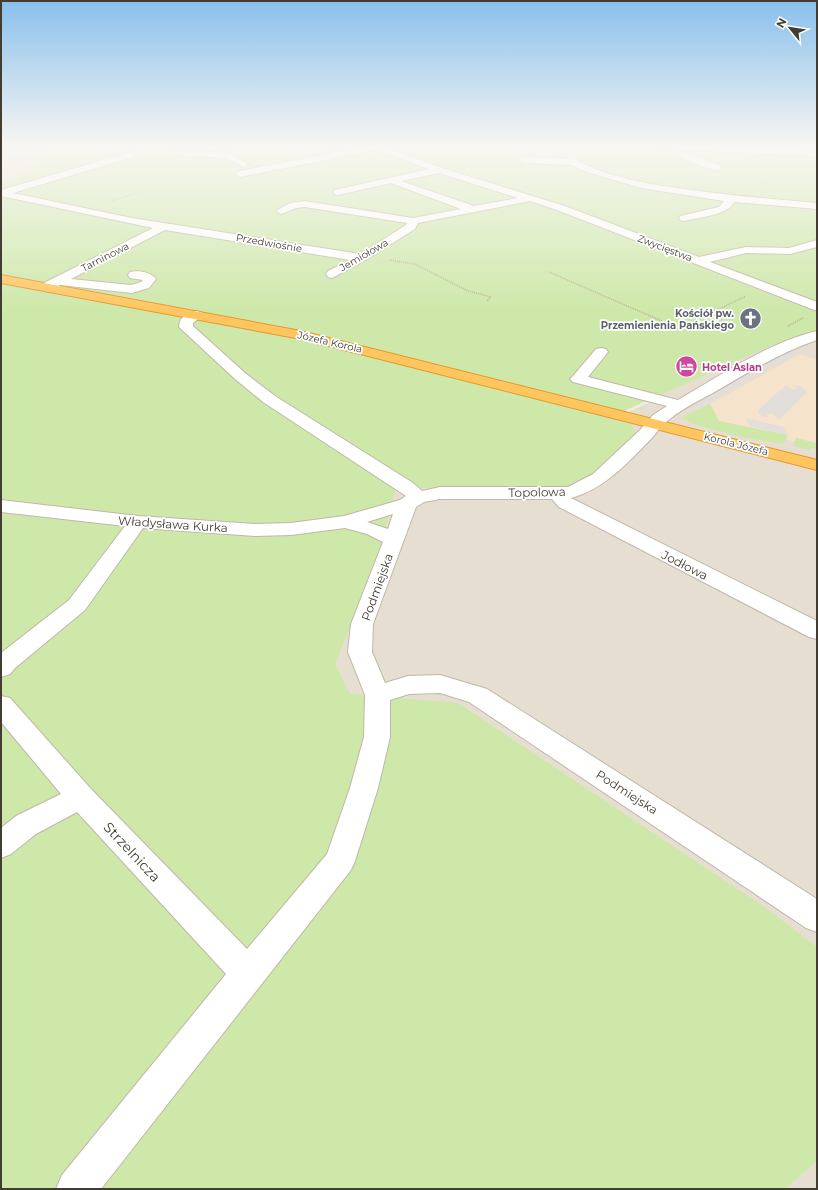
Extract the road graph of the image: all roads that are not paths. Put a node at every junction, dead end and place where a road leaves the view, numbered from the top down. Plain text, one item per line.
1 (40, 202) edge
2 (449, 202) edge
3 (513, 202) edge
4 (541, 202) edge
5 (729, 202) edge
6 (761, 202) edge
7 (817, 206) edge
8 (472, 210) junction
9 (281, 212) dead end
10 (684, 218) dead end
11 (413, 221) junction
12 (164, 226) junction
13 (817, 243) edge
14 (358, 257) junction
15 (698, 261) junction
16 (332, 274) dead end
17 (134, 275) dead end
18 (1, 279) edge
19 (59, 281) junction
20 (46, 287) junction
21 (817, 307) edge
22 (196, 315) junction
23 (817, 335) edge
24 (601, 352) dead end
25 (680, 405) junction
26 (655, 423) junction
27 (817, 465) edge
28 (557, 494) junction
29 (412, 501) junction
30 (1, 506) edge
31 (138, 522) junction
32 (346, 522) junction
33 (394, 540) junction
34 (817, 631) edge
35 (1, 668) edge
36 (378, 695) junction
37 (1, 705) edge
38 (81, 798) junction
39 (1, 845) edge
40 (817, 917) edge
41 (248, 973) junction
42 (76, 1189) edge

1 - 12 street, Przedwiośnie
2 - 8 street
3 - 8 street
4 - 15 street, Zwycięstwa
5 - 10 street
6 - 7 street
8 - 11 street
9 - 11 street
11 - 14 street, Jemiołowa
12 - 14 street, Przedwiośnie
12 - 19 street, Tarninowa
13 - 15 street
14 - 16 street, Jemiołowa
15 - 21 street, Zwycięstwa
17 - 19 street
18 - 20 highway, Józefa Korola
19 - 20 street, Tarninowa
20 - 22 highway, Józefa Korola
22 - 26 highway, Józefa Korola
22 - 29 street
23 - 25 street, Topolowa
24 - 25 street
25 - 26 street, Topolowa
26 - 27 highway, Korola Józefa
26 - 28 street, Topolowa
28 - 29 street, Topolowa
28 - 34 street, Jodłowa
29 - 32 street, Władysława Kurka
29 - 33 street, Podmiejska
30 - 31 street, Władysława Kurka
31 - 32 street, Władysława Kurka
31 - 35 street
32 - 33 street, Władysława Kurka
33 - 36 street, Podmiejska
36 - 40 street, Podmiejska
36 - 41 street
37 - 38 street, Strzelnicza
38 - 39 street
38 - 41 street, Strzelnicza
41 - 42 street

